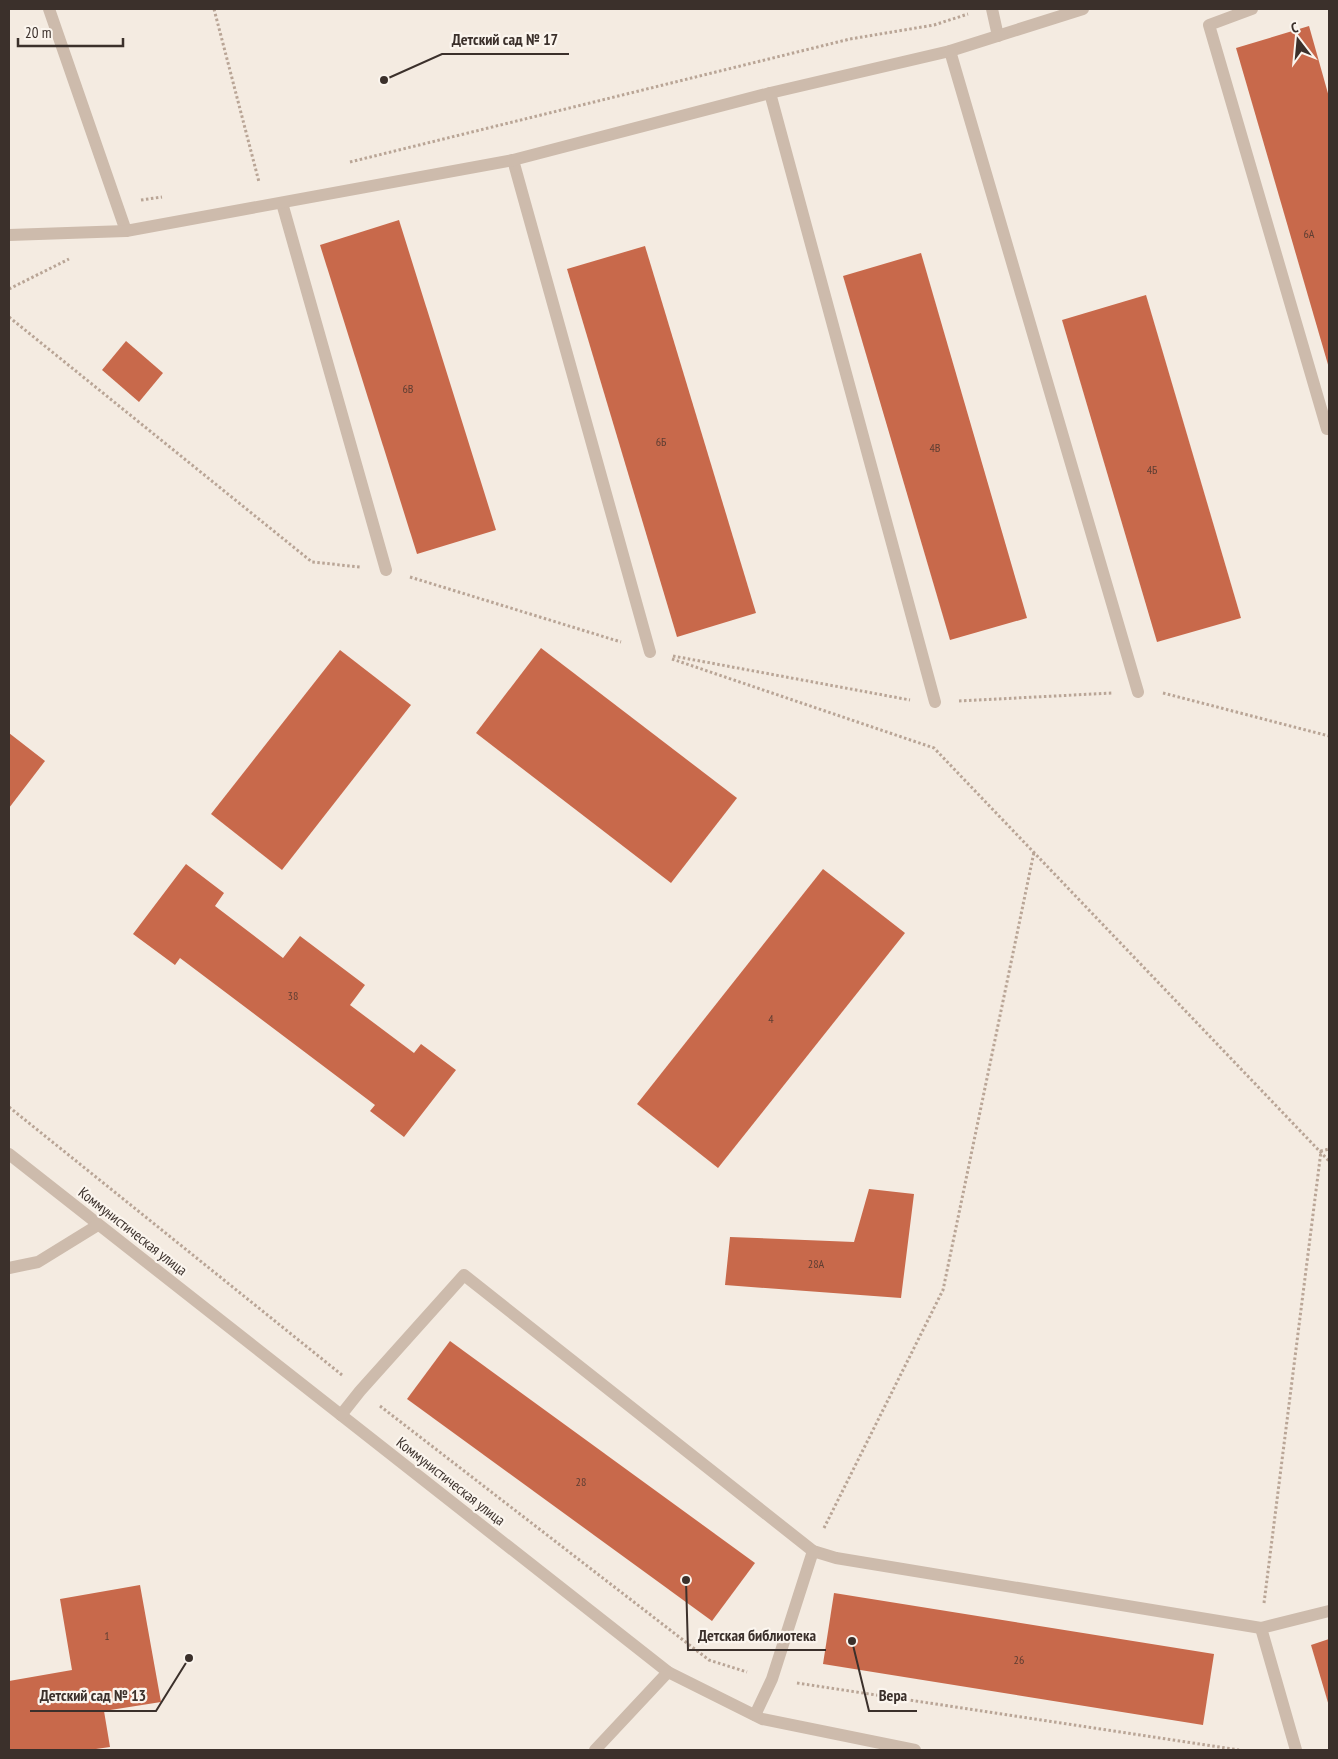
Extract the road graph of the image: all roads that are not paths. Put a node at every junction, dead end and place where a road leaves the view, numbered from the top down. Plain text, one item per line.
1 (49, 9) edge
2 (992, 9) edge
3 (1083, 9) edge
4 (1252, 9) edge
5 (998, 36) junction
6 (950, 51) junction
7 (770, 93) junction
8 (513, 160) junction
9 (282, 203) junction
10 (126, 231) junction
11 (9, 235) edge
12 (1328, 432) edge
13 (386, 570) road end
14 (650, 652) road end
15 (1138, 692) road end
16 (935, 702) road end
17 (9, 1154) edge
18 (98, 1224) junction
19 (9, 1268) edge
20 (341, 1415) junction
21 (812, 1550) junction
22 (1329, 1611) edge
23 (1261, 1628) junction
24 (668, 1672) junction
25 (755, 1715) junction
26 (594, 1750) edge
27 (915, 1750) edge
28 (1296, 1750) edge

1 - 10 street
2 - 5 street
3 - 5 street
4 - 12 street
5 - 6 street
6 - 7 street
6 - 15 street
7 - 8 street
7 - 16 street
8 - 9 street
8 - 14 street
9 - 10 street
9 - 13 street
10 - 11 street
17 - 18 street, Коммунистическая улица
18 - 19 street
18 - 20 street, Коммунистическая улица
20 - 21 street
20 - 24 street, Коммунистическая улица
21 - 23 street
21 - 25 street
22 - 23 street
23 - 28 street
24 - 25 street, Коммунистическая улица
24 - 26 street
25 - 27 street, Коммунистическая улица

